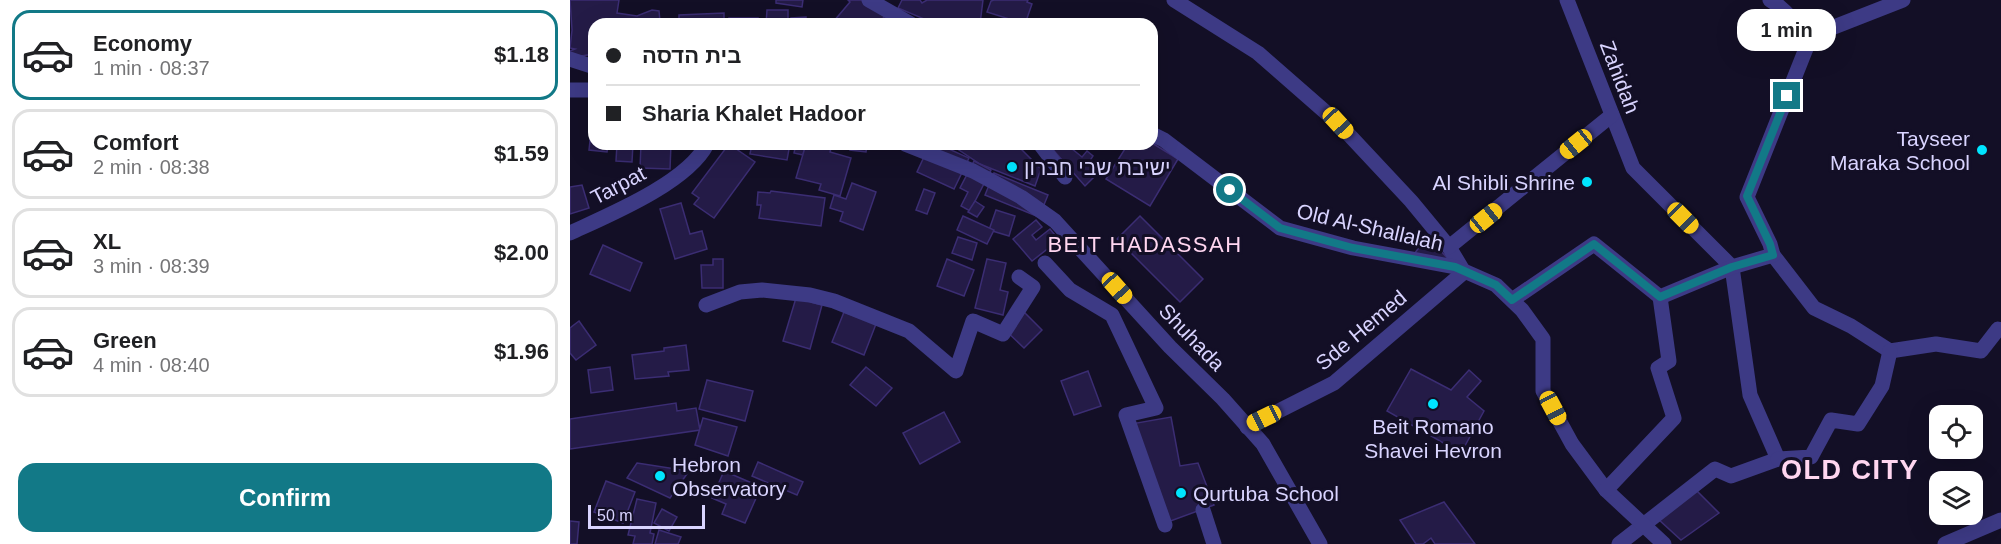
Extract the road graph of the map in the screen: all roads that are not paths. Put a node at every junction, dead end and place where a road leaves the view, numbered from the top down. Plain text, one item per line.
1 (869, 0) edge
2 (1174, 0) edge
3 (1567, 0) edge
4 (1770, 0) edge
5 (1903, 0) edge
6 (901, 18) edge
7 (1811, 36) junction
8 (570, 59) edge
9 (588, 65) edge
10 (570, 90) edge
11 (588, 90) edge
12 (1612, 115) junction
13 (1158, 137) edge
14 (702, 150) edge
15 (920, 150) edge
16 (1045, 150) edge
17 (1065, 177) dead end
18 (570, 234) edge
19 (1449, 247) junction
20 (1771, 250) junction
21 (1045, 263) dead end
22 (1732, 267) junction
23 (1464, 272) junction
24 (1018, 277) dead end
25 (1660, 297) junction
26 (1512, 300) junction
27 (706, 305) dead end
28 (2001, 330) edge
29 (1890, 351) junction
30 (1246, 427) junction
31 (1778, 459) junction
32 (1606, 490) junction
33 (1203, 510) dead end
34 (2001, 520) edge
35 (1643, 524) junction
36 (1165, 525) dead end
37 (1213, 542) edge
38 (1320, 544) edge
39 (1619, 544) edge
40 (1664, 544) edge
41 (1945, 544) edge

1 - 6 street
2 - 19 street
3 - 12 street, Zahidah
4 - 7 street
5 - 7 street
7 - 20 street
8 - 9 street
10 - 11 street
12 - 19 street
12 - 22 street, Zahidah
13 - 23 street, Old Al-Shallalah
14 - 18 street, Tarpat
15 - 30 street, Shuhada
16 - 17 street
19 - 23 street
20 - 22 street
20 - 29 street
21 - 36 street
22 - 25 street
22 - 31 street
23 - 26 street, Old Al-Shallalah
23 - 30 street, Sde Hemed
24 - 27 street
25 - 26 street
25 - 32 street
26 - 32 street, Old Al-Shallalah
28 - 29 street
29 - 31 street
30 - 38 street, Shuhada
31 - 35 street
32 - 35 street, Old Al-Shallalah
33 - 37 street
34 - 41 street
35 - 39 street
35 - 40 street, Old Al-Shallalah

